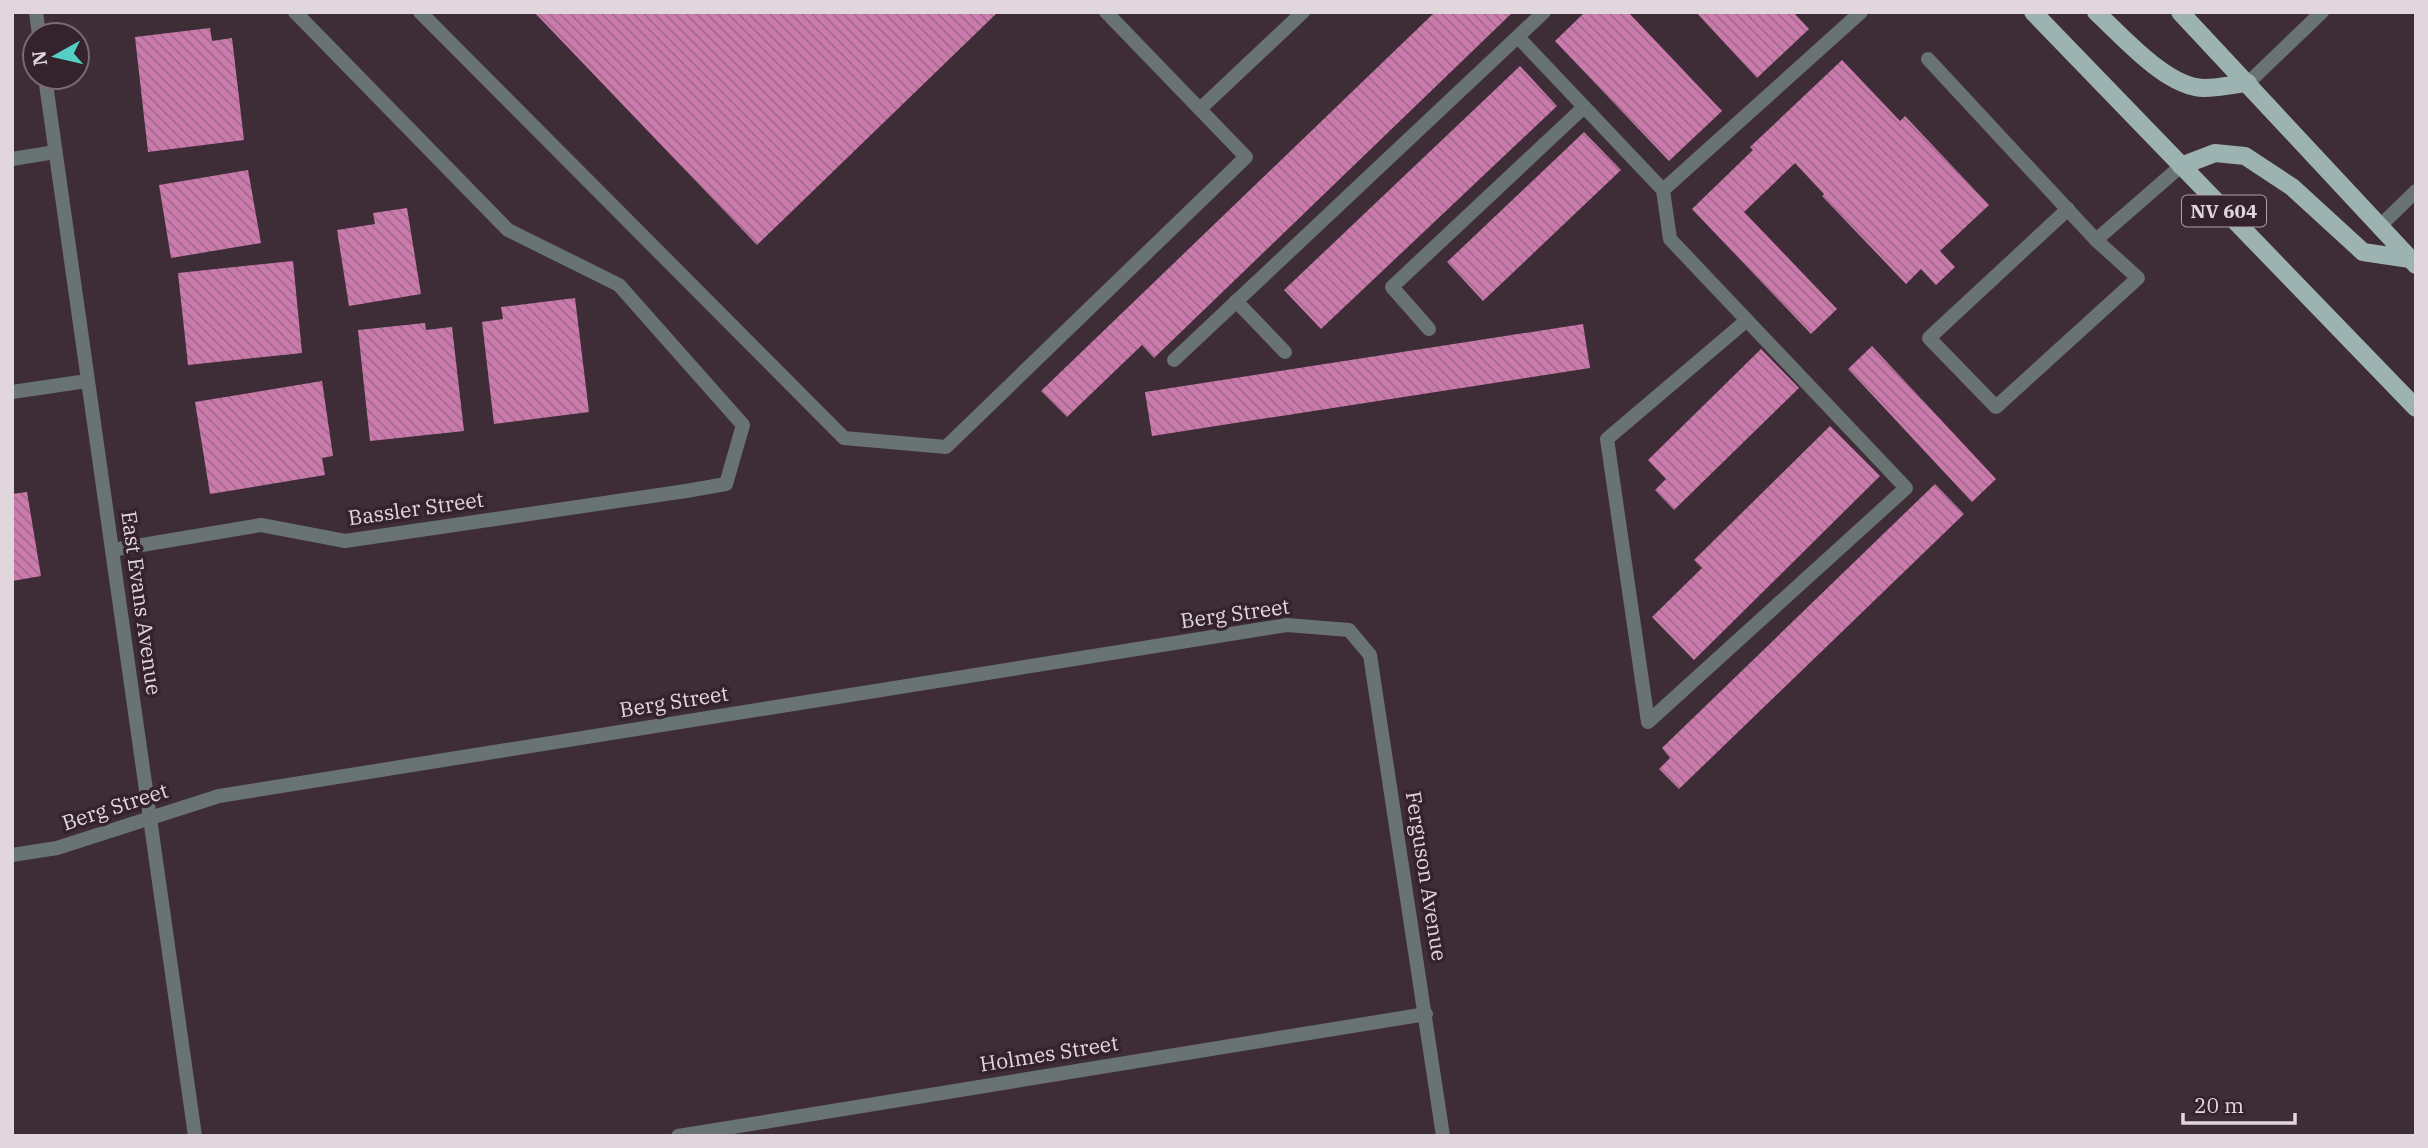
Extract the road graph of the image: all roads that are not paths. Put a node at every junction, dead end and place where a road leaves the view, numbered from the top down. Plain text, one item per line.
1 (295, 12) edge
2 (420, 12) edge
3 (1106, 12) edge
4 (1303, 12) edge
5 (1544, 12) edge
6 (1861, 12) edge
7 (2033, 12) edge
8 (2096, 12) edge
9 (2180, 12) edge
10 (2322, 12) edge
11 (1518, 37) junction
12 (1928, 59) dead end
13 (2248, 83) junction
14 (47, 91) edge
15 (1584, 107) junction
16 (1200, 109) junction
17 (55, 152) junction
18 (12, 159) edge
19 (2181, 166) junction
20 (1662, 190) junction
21 (2416, 191) edge
22 (2068, 209) junction
23 (2379, 227) junction
24 (2096, 240) junction
25 (2413, 262) edge
26 (1236, 301) junction
27 (1747, 320) junction
28 (1429, 329) dead end
29 (1285, 352) dead end
30 (1174, 360) dead end
31 (87, 381) junction
32 (12, 392) edge
33 (2416, 408) edge
34 (112, 550) junction
35 (1349, 631) joint
36 (150, 818) junction
37 (12, 855) edge
38 (1426, 1014) junction
39 (195, 1136) edge
40 (678, 1136) edge
41 (1443, 1136) edge

1 - 34 street, Bassler Street
2 - 16 street
3 - 16 street
4 - 16 street
5 - 11 street
6 - 20 street
7 - 19 main road, NV 604
8 - 13 main road
9 - 13 main road
10 - 13 street
11 - 15 street
11 - 26 street
12 - 22 street
13 - 23 main road
14 - 17 street, East Evans Avenue
15 - 20 street
15 - 28 street
17 - 18 street
17 - 31 street, East Evans Avenue
19 - 24 street
19 - 25 main road
19 - 33 main road, NV 604
20 - 27 street
21 - 23 street
22 - 24 street
22 - 24 street
23 - 25 main road
26 - 29 street
26 - 30 street
27 - 27 street
31 - 32 street
31 - 34 street, East Evans Avenue
34 - 36 street, East Evans Avenue
35 - 36 street, Berg Street
35 - 38 street, Ferguson Avenue
36 - 37 street, Berg Street
36 - 39 street, East Evans Avenue
38 - 40 street, Holmes Street
38 - 41 street, Ferguson Avenue

